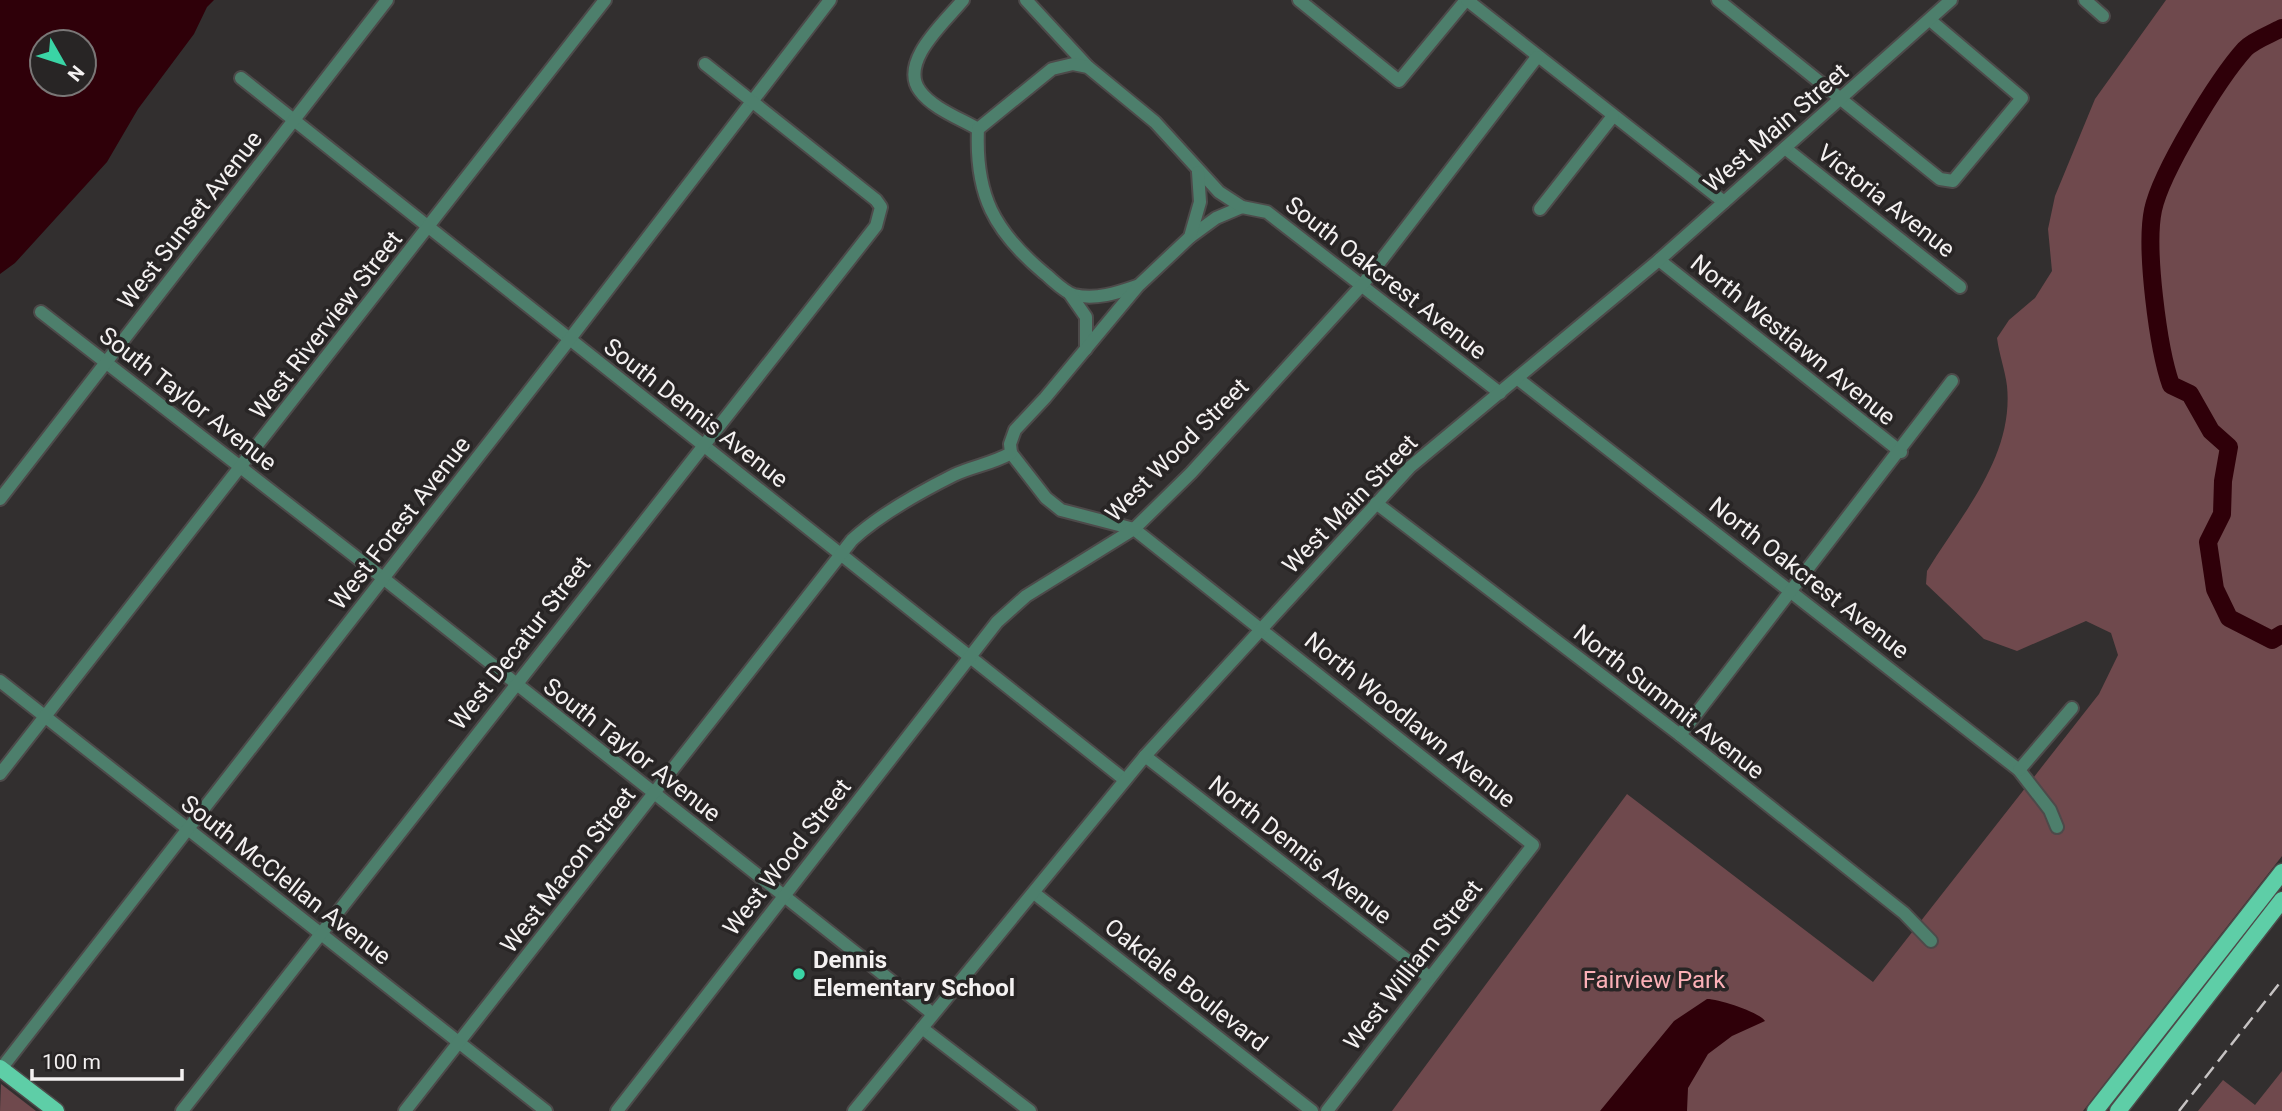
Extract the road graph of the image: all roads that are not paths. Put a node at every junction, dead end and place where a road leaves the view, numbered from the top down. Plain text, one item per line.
1 (387, 0) edge
2 (606, 0) edge
3 (830, 0) edge
4 (963, 0) edge
5 (1026, 0) edge
6 (1299, 0) edge
7 (1466, 0) edge
8 (1718, 0) edge
9 (2085, 0) edge
10 (1945, 2) edge
11 (2104, 16) dead end
12 (1930, 20) junction
13 (1537, 57) junction
14 (705, 64) dead end
15 (1088, 67) junction
16 (241, 78) dead end
17 (1843, 98) junction
18 (752, 100) junction
19 (1613, 116) junction
20 (293, 121) junction
21 (978, 129) junction
22 (1785, 148) junction
23 (1198, 172) junction
24 (1724, 202) junction
25 (1242, 207) junction
26 (1540, 209) dead end
27 (428, 229) junction
28 (1190, 237) junction
29 (1659, 260) junction
30 (1363, 284) junction
31 (1138, 286) junction
32 (1960, 286) dead end
33 (1070, 294) junction
34 (41, 312) dead end
35 (569, 340) junction
36 (1086, 349) junction
37 (107, 362) junction
38 (1518, 379) junction
39 (1952, 382) dead end
40 (1500, 393) junction
41 (703, 444) junction
42 (1901, 452) junction
43 (1011, 453) junction
44 (242, 467) junction
45 (0, 499) edge
46 (1376, 503) junction
47 (1134, 529) junction
48 (842, 555) junction
49 (383, 578) junction
50 (1793, 592) junction
51 (1261, 629) junction
52 (970, 657) junction
53 (0, 681) edge
54 (514, 685) junction
55 (2072, 708) dead end
56 (45, 716) junction
57 (1680, 735) junction
58 (1144, 756) junction
59 (2019, 769) junction
60 (0, 774) edge
61 (1125, 780) junction
62 (654, 794) junction
63 (2057, 827) dead end
64 (188, 830) junction
65 (1533, 845) joint
66 (2282, 872) edge
67 (1034, 893) junction
68 (784, 895) junction
69 (2282, 900) edge
70 (321, 933) junction
71 (1931, 941) dead end
72 (1429, 977) junction
73 (933, 1014) junction
74 (922, 1028) junction
75 (458, 1043) junction
76 (0, 1069) edge
77 (56, 1111) edge
78 (182, 1111) edge
79 (405, 1111) edge
80 (546, 1111) edge
81 (618, 1111) edge
82 (855, 1111) edge
83 (1030, 1111) edge
84 (1312, 1111) edge
85 (1327, 1111) edge
86 (2095, 1111) edge
87 (2118, 1111) edge

1 - 20 street, West Sunset Avenue
2 - 27 street, West Riverview Street
3 - 18 street, West Forest Avenue
4 - 21 street
5 - 15 street
6 - 7 street
7 - 13 street
8 - 17 street
9 - 11 street
10 - 12 street, West Main Street
12 - 17 street, West Main Street
12 - 17 street
13 - 19 street
13 - 30 street, West Wood Street
14 - 18 street
15 - 21 street
15 - 23 street
16 - 20 street, South Dennis Avenue
17 - 22 street, West Main Street
18 - 35 street, West Forest Avenue
18 - 41 street, West Decatur Street
19 - 24 street
19 - 26 street
20 - 27 street, South Dennis Avenue
20 - 37 street, West Sunset Avenue
21 - 33 street
22 - 24 street, West Main Street
22 - 32 street, Victoria Avenue
23 - 25 street
23 - 28 street
24 - 29 street, West Main Street
25 - 28 street
25 - 30 street, South Oakcrest Avenue
27 - 35 street, South Dennis Avenue
27 - 44 street, West Riverview Street
28 - 31 street
29 - 38 street, West Main Street
29 - 42 street, North Westlawn Avenue
30 - 40 street, South Oakcrest Avenue
30 - 47 street, West Wood Street
31 - 33 street
31 - 36 street
33 - 36 street
34 - 37 street, South Taylor Avenue
35 - 41 street, South Dennis Avenue
35 - 49 street, West Forest Avenue
36 - 43 street
37 - 44 street, South Taylor Avenue
37 - 45 street, West Sunset Avenue
38 - 40 street, West Main Street
38 - 50 street, North Oakcrest Avenue
39 - 42 street
40 - 46 street, West Main Street
41 - 48 street, South Dennis Avenue
41 - 54 street, West Decatur Street
42 - 50 street
43 - 47 street
43 - 48 street, West Macon Street
44 - 49 street, South Taylor Avenue
44 - 56 street, West Riverview Street
46 - 51 street, West Main Street
46 - 57 street, North Summit Avenue
47 - 51 street, North Woodlawn Avenue
47 - 52 street, West Wood Street
48 - 52 street, South Dennis Avenue
48 - 62 street, West Macon Street
49 - 54 street, South Taylor Avenue
49 - 64 street, West Forest Avenue
50 - 57 street
50 - 59 street, North Oakcrest Avenue
51 - 58 street, West Main Street
51 - 65 street, North Woodlawn Avenue
52 - 61 street, South Dennis Avenue
52 - 68 street, West Wood Street
53 - 56 street, South McClellan Avenue
54 - 62 street, South Taylor Avenue
54 - 70 street, West Decatur Street
55 - 59 street
56 - 60 street, West Riverview Street
56 - 64 street, South McClellan Avenue
57 - 71 street, North Summit Avenue
58 - 61 street, West Main Street
58 - 72 street, North Dennis Avenue
59 - 63 street, North Oakcrest Avenue
61 - 67 street, West Main Street
62 - 68 street, South Taylor Avenue
62 - 75 street, West Macon Street
64 - 70 street, South McClellan Avenue
64 - 76 street, West Forest Avenue
65 - 72 street, West William Street
66 - 86 main road
67 - 73 street, West Main Street
67 - 84 street, Oakdale Boulevard
68 - 73 street, South Taylor Avenue
68 - 81 street, West Wood Street
69 - 87 main road
70 - 75 street, South McClellan Avenue
70 - 78 street, West Decatur Street
72 - 85 street, West William Street
73 - 74 street, West Main Street
74 - 82 street, West Main Street
74 - 83 street
75 - 79 street, West Macon Street
75 - 80 street, South McClellan Avenue
76 - 77 main road

